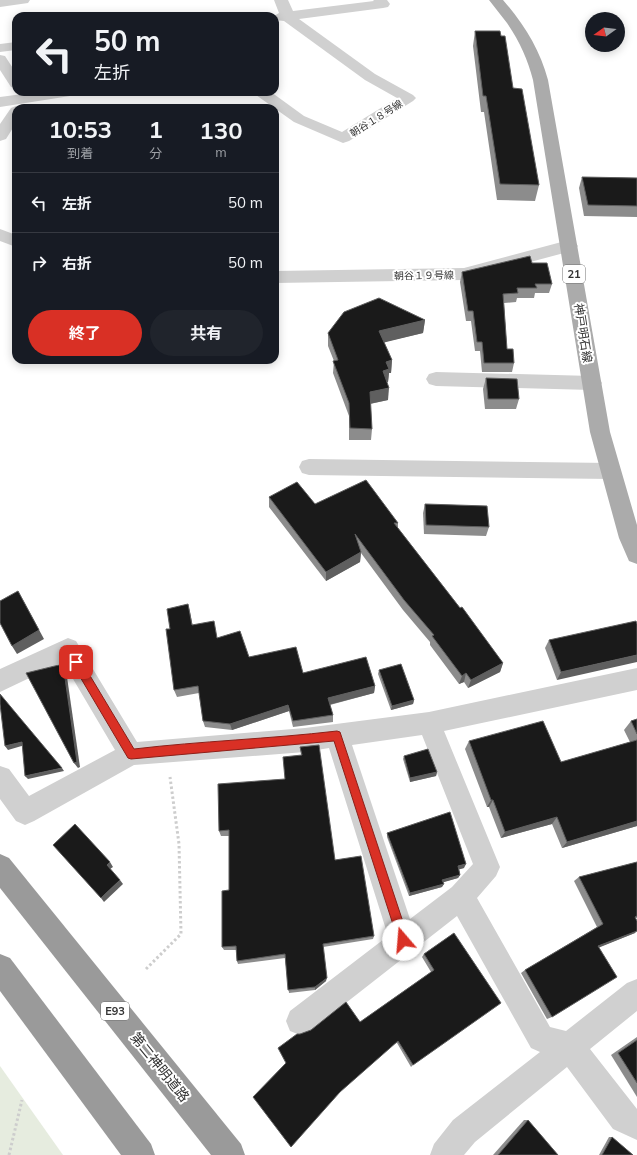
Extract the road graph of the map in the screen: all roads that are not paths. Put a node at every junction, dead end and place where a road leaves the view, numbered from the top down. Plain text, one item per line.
1 (23, 0) edge
2 (281, 0) edge
3 (380, 0) edge
4 (496, 0) edge
5 (0, 3) edge
6 (281, 17) edge
7 (12, 46) edge
8 (0, 48) edge
9 (0, 59) edge
10 (12, 78) edge
11 (42, 96) edge
12 (267, 96) edge
13 (21, 99) edge
14 (0, 102) edge
15 (278, 104) edge
16 (279, 105) edge
17 (12, 117) edge
18 (0, 136) edge
19 (0, 235) edge
20 (12, 240) edge
21 (569, 246) junction
22 (279, 277) edge
23 (436, 379) dead end
24 (592, 383) junction
25 (309, 467) dead end
26 (611, 471) junction
27 (637, 555) edge
28 (637, 679) edge
29 (0, 681) edge
30 (428, 723) junction
31 (337, 736) junction
32 (131, 754) junction
33 (0, 778) edge
34 (0, 867) edge
35 (461, 896) junction
36 (403, 940) junction
37 (0, 968) edge
38 (637, 993) edge
39 (300, 1021) dead end
40 (570, 1047) junction
41 (637, 1124) edge
42 (140, 1155) edge
43 (230, 1155) edge
44 (445, 1155) edge

1 - 5 street
2 - 6 street
3 - 6 street
4 - 21 main road, 神戸明石線 / 21
6 - 16 street, 朝谷１８号線
7 - 8 street
9 - 10 street
11 - 13 street
12 - 15 street, 朝谷１８号線
13 - 14 street
17 - 18 street
19 - 20 street
21 - 22 street, 朝谷１９号線
21 - 24 main road, 神戸明石線 / 21
23 - 24 street
24 - 26 main road, 神戸明石線 / 21
25 - 26 street
26 - 27 main road, 神戸明石線 / 21
28 - 30 street
29 - 32 street
30 - 31 street
30 - 35 street
31 - 32 street
31 - 36 street
32 - 33 street
34 - 43 highway, 第二神明道路 / E93
35 - 36 street
35 - 40 street
36 - 39 street
37 - 42 highway
38 - 40 street
40 - 41 street
40 - 44 street

